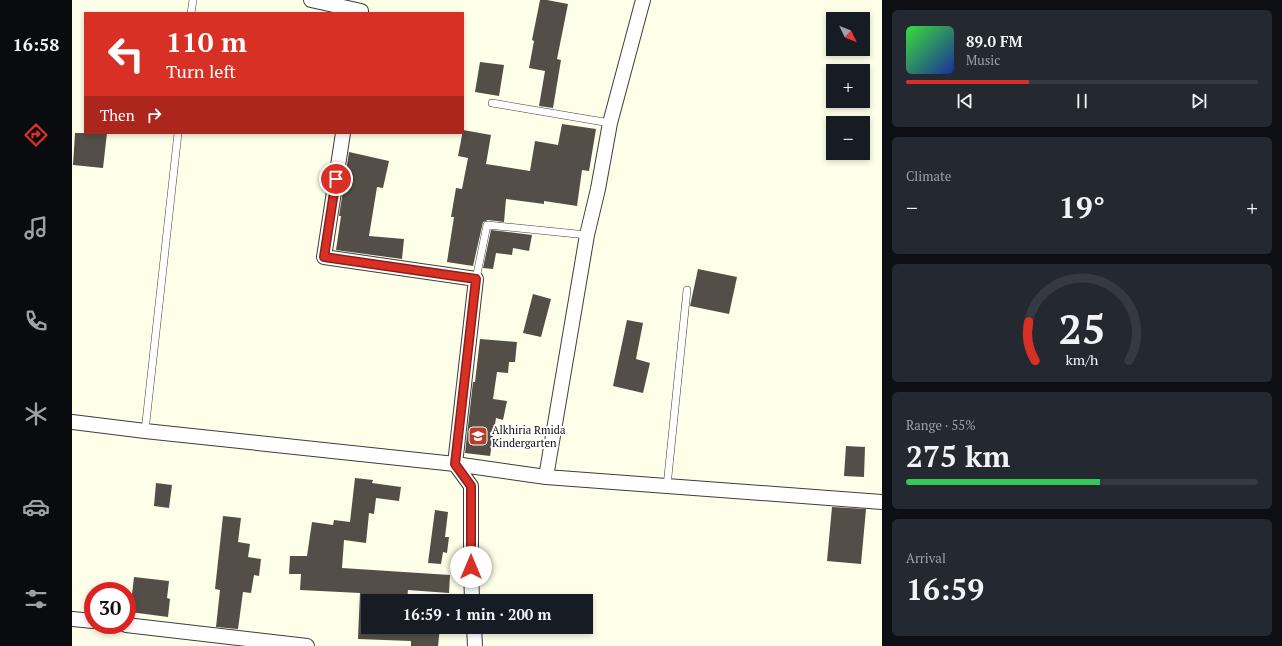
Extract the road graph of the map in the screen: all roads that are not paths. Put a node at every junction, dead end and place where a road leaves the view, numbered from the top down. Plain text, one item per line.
1 (193, 0) edge
2 (311, 0) edge
3 (642, 0) edge
4 (191, 12) edge
5 (361, 12) edge
6 (492, 103) dead end
7 (610, 123) junction
8 (178, 134) edge
9 (343, 134) edge
10 (587, 235) junction
11 (476, 279) junction
12 (687, 290) dead end
13 (72, 422) edge
14 (145, 431) junction
15 (455, 464) junction
16 (546, 477) junction
17 (667, 486) junction
18 (882, 502) edge
19 (472, 594) edge
20 (72, 619) edge
21 (84, 620) edge
22 (136, 626) edge
23 (474, 634) edge
24 (307, 646) edge
25 (474, 646) edge

1 - 4 lane
2 - 5 street
3 - 7 street
6 - 7 lane
7 - 10 street
8 - 14 lane
9 - 11 street
10 - 11 lane
10 - 16 street
11 - 15 street
12 - 17 lane
13 - 14 street
14 - 15 street
15 - 16 street
15 - 19 street
16 - 17 street
17 - 18 street
20 - 21 street
22 - 24 street
23 - 25 street

